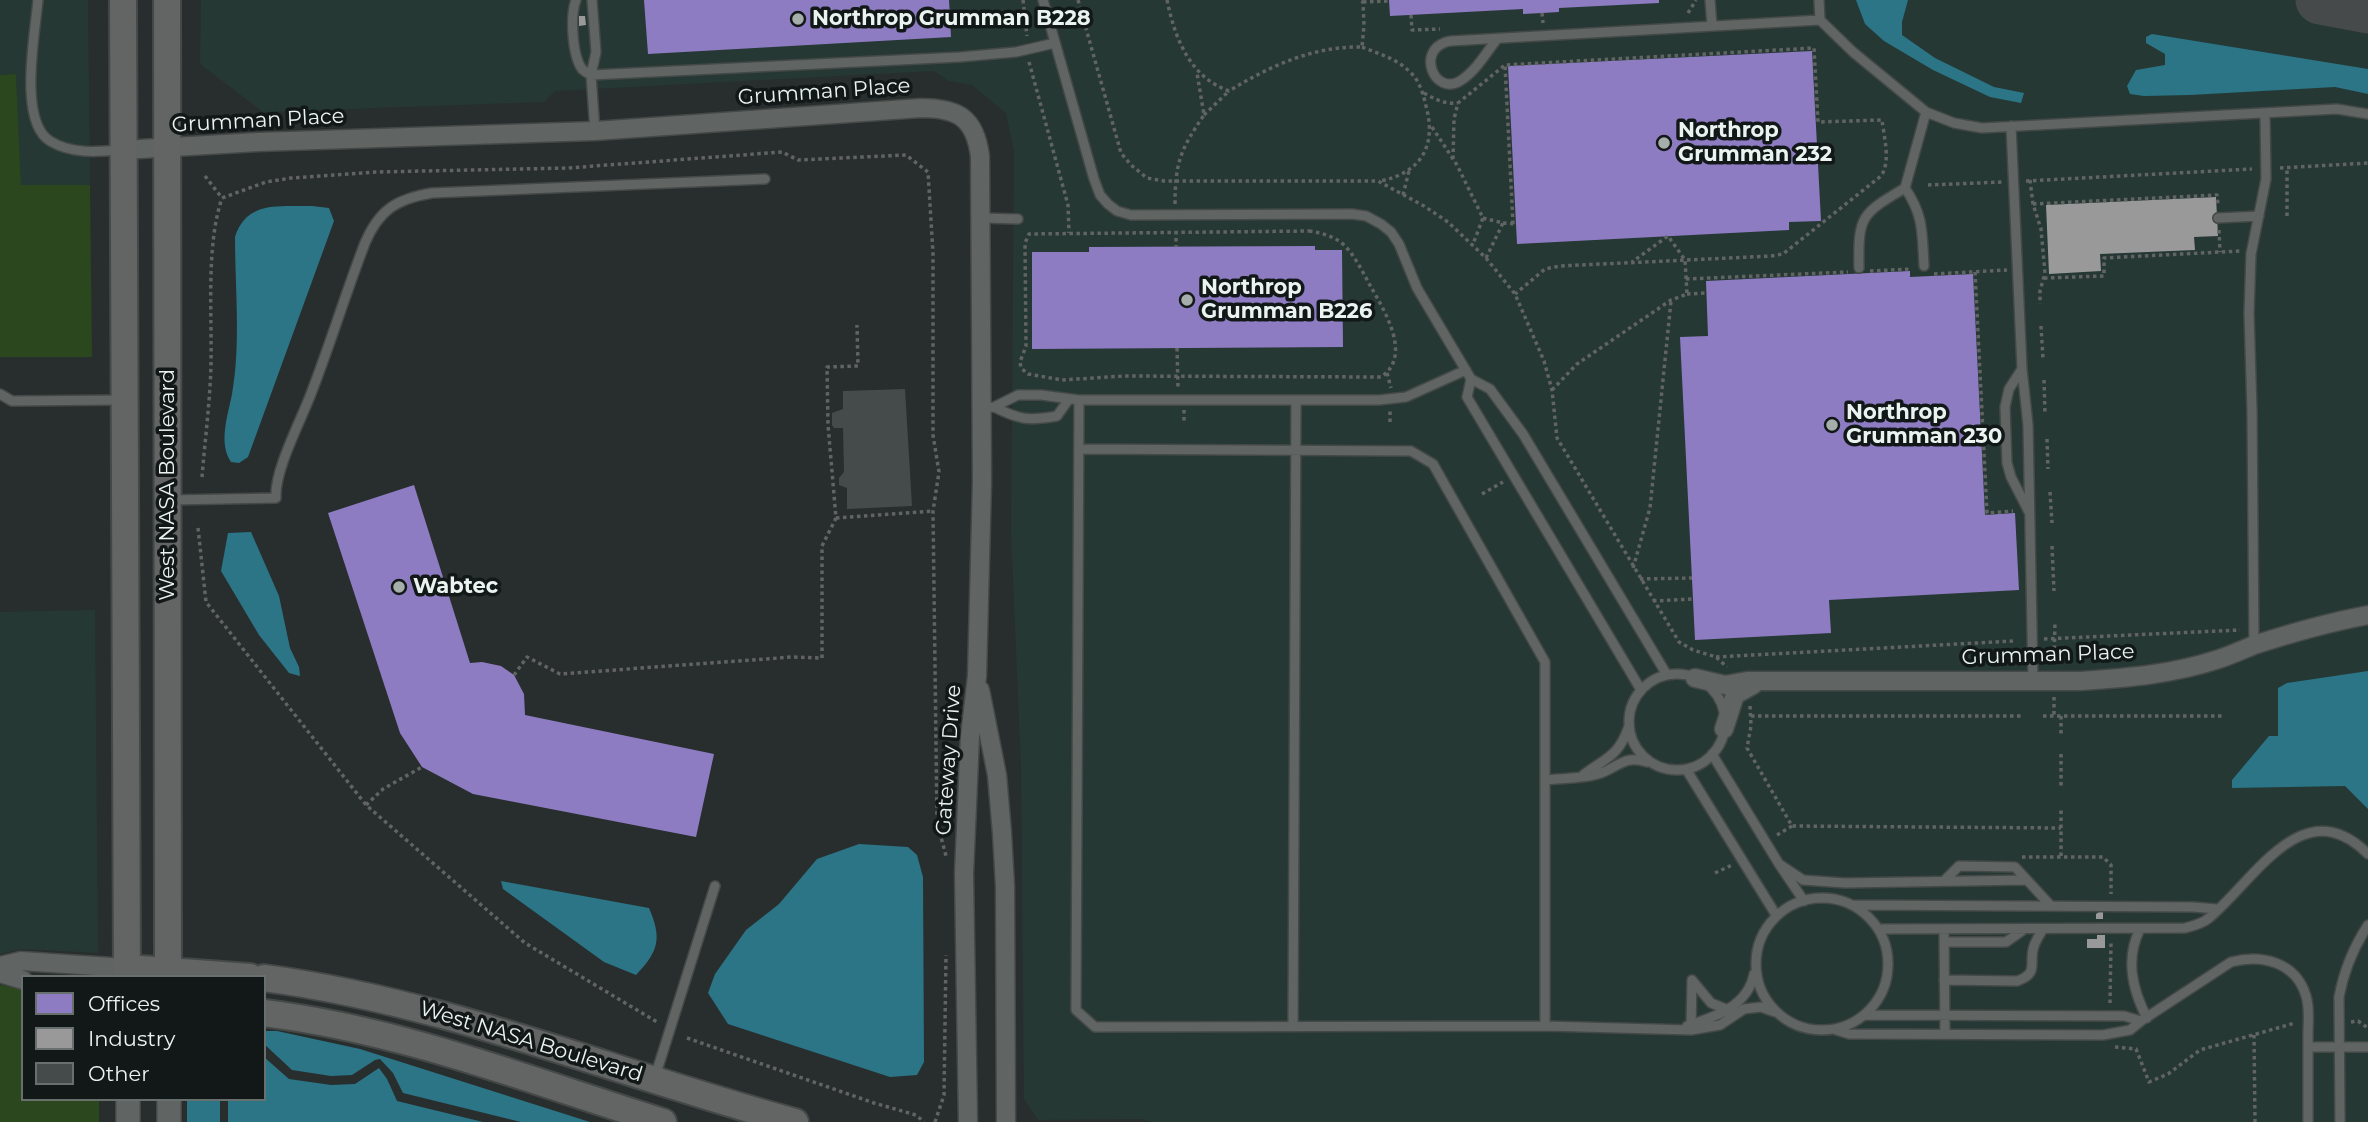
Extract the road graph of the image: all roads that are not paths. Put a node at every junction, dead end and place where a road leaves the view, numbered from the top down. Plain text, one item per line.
1 (38, 0) edge
2 (123, 0) edge
3 (167, 0) edge
4 (576, 0) edge
5 (592, 0) edge
6 (1043, 0) edge
7 (1710, 0) edge
8 (1819, 0) edge
9 (1820, 20) junction
10 (1712, 25) junction
11 (1497, 39) junction
12 (1055, 43) junction
13 (591, 75) junction
14 (1926, 112) junction
15 (2265, 114) junction
16 (2368, 114) edge
17 (2011, 126) junction
18 (595, 131) junction
19 (167, 147) junction
20 (123, 150) junction
21 (765, 179) dead end
22 (1905, 188) junction
23 (2259, 216) junction
24 (981, 218) junction
25 (2218, 218) road end
26 (1018, 219) dead end
27 (1924, 266) dead end
28 (1859, 268) dead end
29 (2022, 369) junction
30 (1469, 374) junction
31 (0, 394) edge
32 (125, 400) junction
33 (1074, 400) junction
34 (1296, 400) junction
35 (988, 407) junction
36 (1079, 449) junction
37 (1294, 451) junction
38 (168, 500) junction
39 (2031, 516) junction
40 (2368, 615) edge
41 (2254, 645) junction
42 (1667, 675) junction
43 (977, 676) junction
44 (1695, 678) junction
45 (1763, 681) junction
46 (2033, 681) junction
47 (1641, 690) junction
48 (1629, 726) junction
49 (1724, 729) junction
50 (1712, 754) junction
51 (1652, 763) junction
52 (1686, 769) junction
53 (1581, 776) junction
54 (1545, 780) junction
55 (2368, 854) edge
56 (1779, 864) junction
57 (2027, 880) junction
58 (1944, 881) junction
59 (715, 887) dead end
60 (1804, 901) junction
61 (1852, 905) junction
62 (2051, 906) junction
63 (2217, 909) junction
64 (1776, 915) junction
65 (2368, 925) edge
66 (1879, 929) junction
67 (1944, 929) junction
68 (2024, 929) junction
69 (2043, 929) junction
70 (2140, 929) junction
71 (1944, 942) junction
72 (1756, 964) junction
73 (0, 966) edge
74 (127, 972) edge
75 (0, 973) edge
76 (168, 973) edge
77 (209, 975) edge
78 (266, 978) edge
79 (21, 979) edge
80 (1944, 980) junction
81 (1726, 1009) junction
82 (266, 1013) edge
83 (1778, 1013) junction
84 (1866, 1015) junction
85 (1944, 1016) junction
86 (2144, 1019) junction
87 (1545, 1026) junction
88 (1293, 1027) junction
89 (1691, 1027) junction
90 (1832, 1030) junction
91 (1945, 1034) junction
92 (2308, 1047) junction
93 (2339, 1047) junction
94 (2368, 1047) edge
95 (654, 1079) junction
96 (128, 1101) edge
97 (169, 1101) edge
98 (128, 1122) edge
99 (169, 1122) edge
100 (663, 1122) edge
101 (794, 1122) edge
102 (968, 1122) edge
103 (1006, 1122) edge
104 (2308, 1122) edge
105 (2340, 1122) edge

1 - 20 lane
2 - 20 main road, West NASA Boulevard
3 - 19 main road, West NASA Boulevard
4 - 13 lane
5 - 13 lane
6 - 12 lane
7 - 10 lane
8 - 9 lane
9 - 10 lane
9 - 14 lane
10 - 11 lane
11 - 11 lane
12 - 13 lane
12 - 30 lane
13 - 18 lane
14 - 17 lane
14 - 22 lane
15 - 16 lane
15 - 17 lane
15 - 23 lane
17 - 29 lane
18 - 19 street, Grumman Place
18 - 24 street, Grumman Place
19 - 20 street, Grumman Place
19 - 38 main road, West NASA Boulevard
20 - 32 main road, West NASA Boulevard
21 - 38 lane
22 - 27 lane
22 - 28 lane
23 - 25 lane
23 - 41 lane
24 - 26 lane
24 - 35 street, Grumman Place
29 - 39 lane
29 - 39 lane
30 - 34 lane
30 - 42 lane
30 - 47 lane
31 - 32 lane
32 - 74 main road, West NASA Boulevard
33 - 34 lane
33 - 35 lane
33 - 35 lane
33 - 36 lane
34 - 37 lane
35 - 43 street, Grumman Place
36 - 37 lane
36 - 88 lane
37 - 54 lane
37 - 88 lane
38 - 76 main road, West NASA Boulevard
39 - 46 lane
40 - 41 street, Grumman Place
41 - 46 street, Grumman Place
42 - 44 lane
42 - 47 lane
43 - 102 street, Gateway Drive
43 - 103 street, Gateway Drive
44 - 45 street, Grumman Place
44 - 49 lane
45 - 46 street, Grumman Place
45 - 49 street
47 - 48 lane
48 - 51 lane
48 - 53 lane
49 - 50 lane
50 - 52 lane
50 - 56 lane
51 - 52 lane
51 - 53 lane
52 - 64 lane
53 - 54 lane
54 - 87 lane
55 - 63 lane
56 - 58 lane
56 - 60 lane
57 - 58 lane
57 - 58 lane
57 - 62 lane
59 - 95 lane
60 - 61 lane
60 - 64 lane
61 - 62 lane
61 - 66 lane
62 - 63 lane
63 - 70 lane
64 - 72 lane
65 - 93 lane
66 - 67 lane
66 - 84 lane
67 - 68 lane
67 - 71 lane
68 - 69 lane
68 - 71 lane
69 - 70 lane
69 - 80 lane
70 - 86 lane
71 - 80 lane
72 - 81 lane
72 - 83 lane
73 - 74 street
74 - 76 main road
75 - 79 street
76 - 77 main road
78 - 95 main road, West NASA Boulevard
80 - 85 lane
81 - 89 lane
81 - 89 lane
82 - 100 main road, West NASA Boulevard
83 - 89 lane
83 - 90 lane
84 - 85 lane
84 - 90 lane
85 - 86 lane
85 - 91 lane
86 - 91 lane
86 - 92 lane
87 - 88 lane
87 - 89 lane
90 - 91 lane
92 - 93 lane
92 - 104 lane
93 - 94 lane
93 - 105 lane
95 - 101 main road, West NASA Boulevard
96 - 98 street
97 - 99 street

